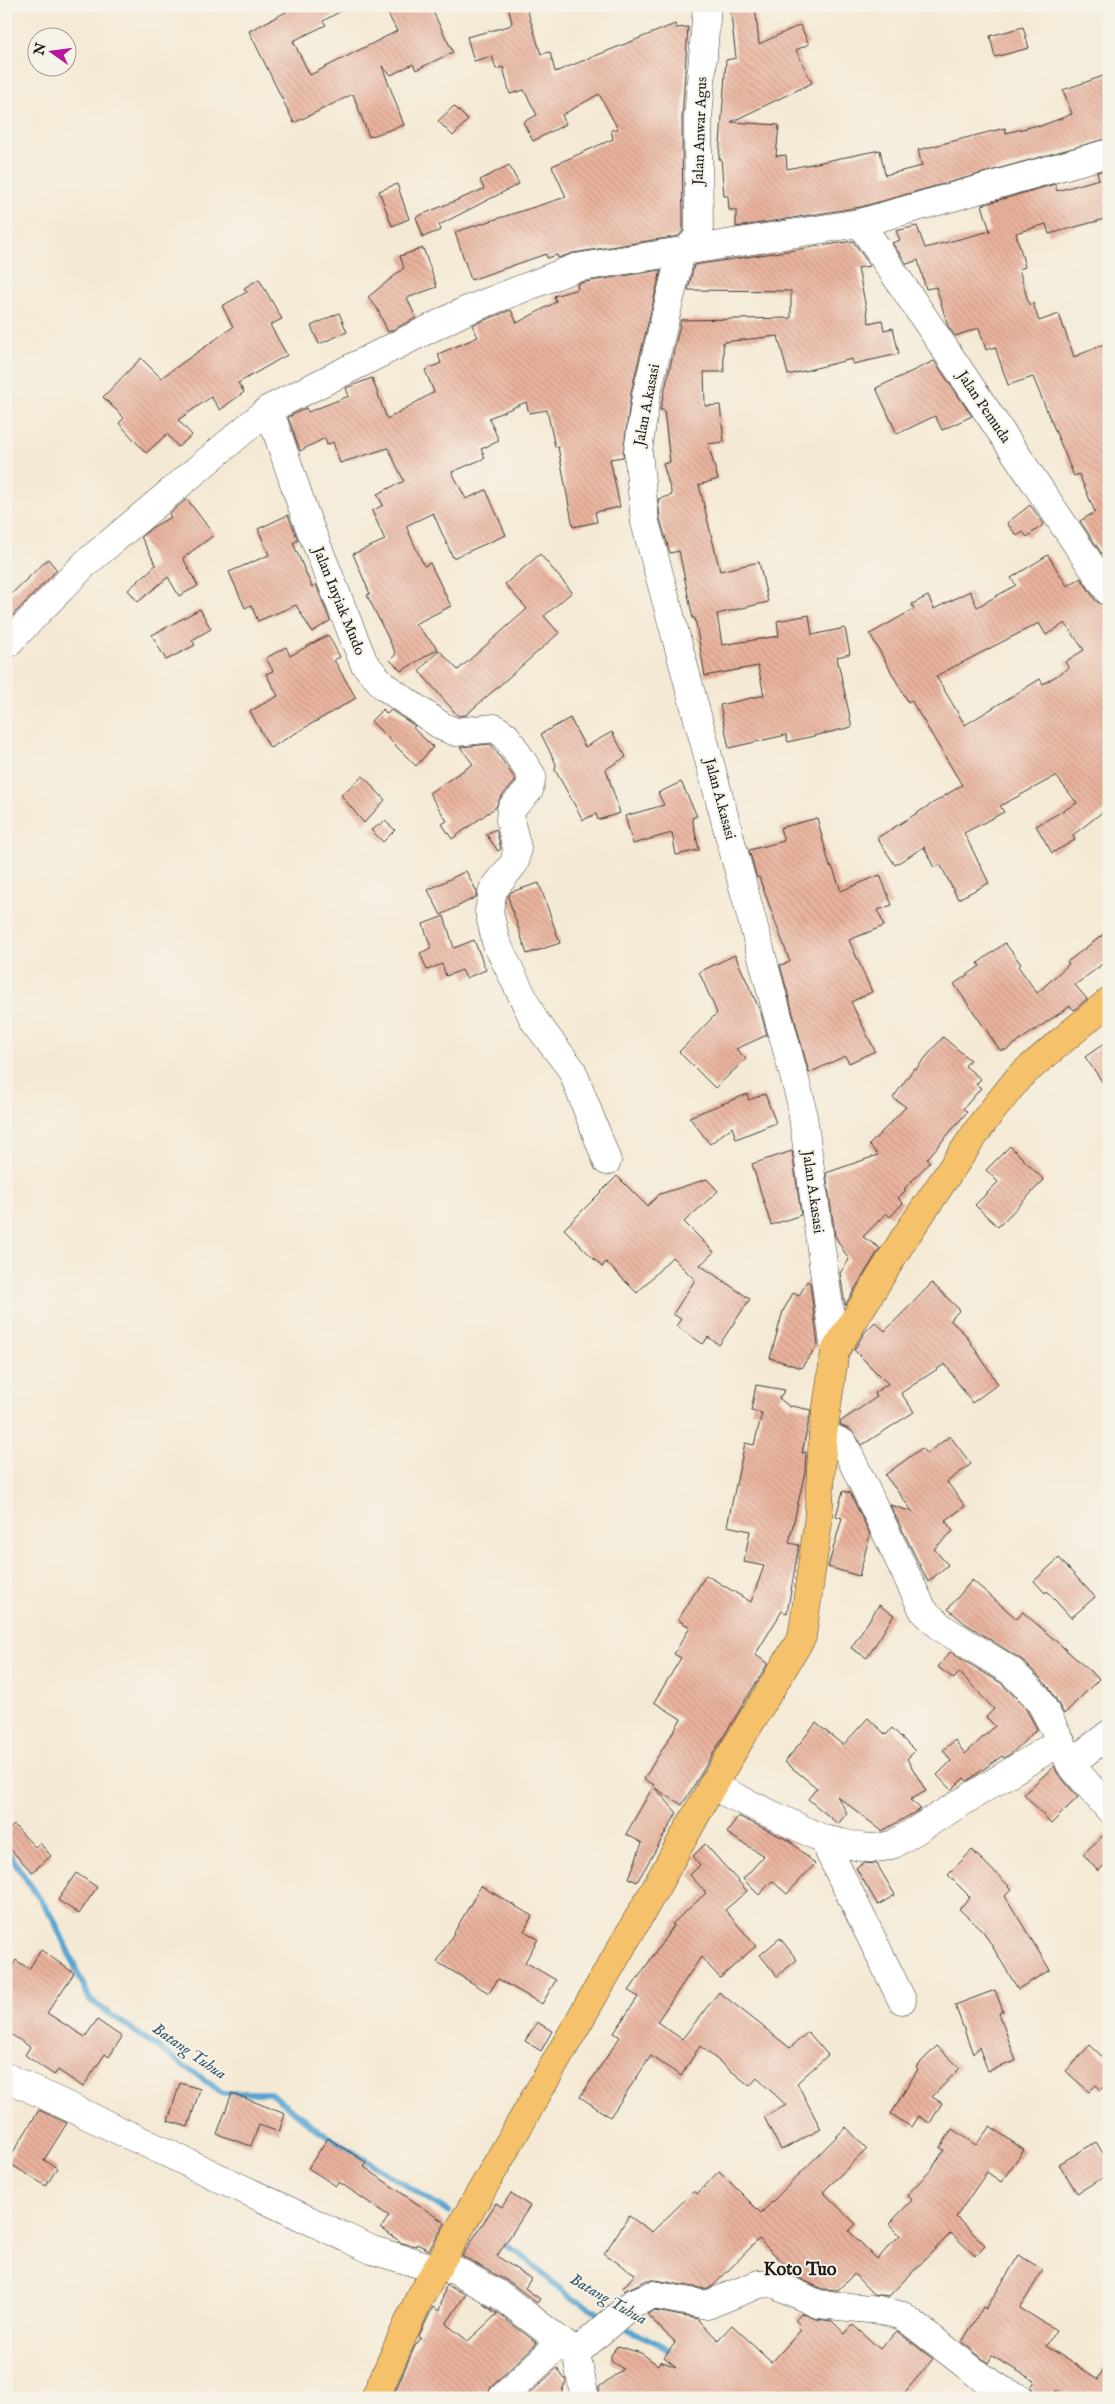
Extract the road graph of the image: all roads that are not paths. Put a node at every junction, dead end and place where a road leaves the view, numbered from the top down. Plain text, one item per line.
1 (707, 6) edge
2 (1109, 153) edge
3 (860, 223) junction
4 (686, 251) junction
5 (269, 409) junction
6 (1109, 592) edge
7 (6, 645) edge
8 (1109, 1001) edge
9 (607, 1161) dead end
10 (835, 1351) junction
11 (823, 1434) junction
12 (1109, 1734) edge
13 (1065, 1753) junction
14 (712, 1786) junction
15 (1109, 1809) edge
16 (823, 1839) junction
17 (902, 2000) dead end
18 (6, 2077) edge
19 (437, 2269) junction
20 (568, 2347) junction
21 (375, 2398) edge
22 (502, 2398) edge
23 (585, 2398) edge
24 (1020, 2398) edge

1 - 4 street, Jalan Anwar Agus
2 - 3 street
3 - 4 street
3 - 6 street, Jalan Pemuda
4 - 5 street
4 - 10 street, Jalan A.kasasi
5 - 7 street
5 - 9 street, Jalan Inyiak Mudo
8 - 10 main road
10 - 11 main road
11 - 13 street
11 - 14 main road
12 - 13 street
13 - 15 street
13 - 16 street
14 - 16 street
14 - 19 main road
16 - 17 street
18 - 19 street
19 - 20 street
19 - 21 main road
20 - 22 street
20 - 23 street
20 - 24 street

